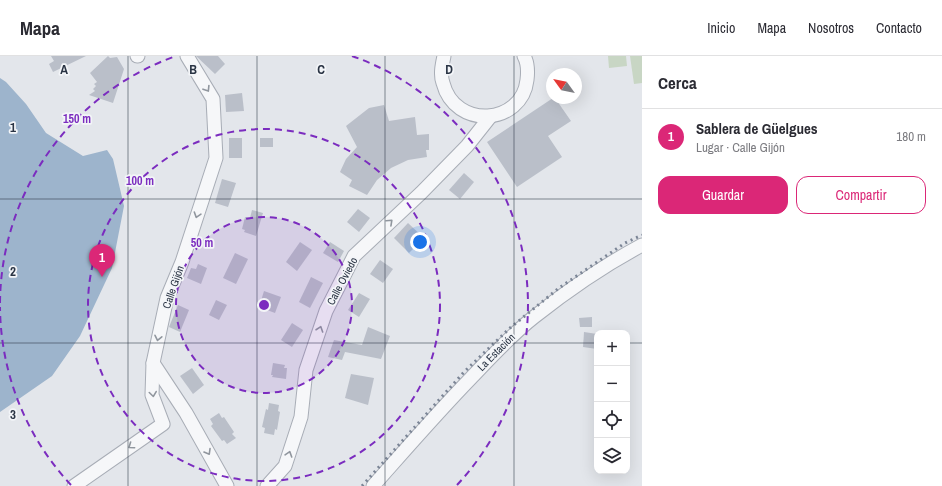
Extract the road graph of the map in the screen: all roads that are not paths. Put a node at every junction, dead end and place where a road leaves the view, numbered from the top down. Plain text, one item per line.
1 (187, 56) edge
2 (444, 56) edge
3 (524, 56) edge
4 (490, 117) junction
5 (642, 245) edge
6 (153, 363) junction
7 (74, 486) edge
8 (227, 486) edge
9 (267, 486) edge
10 (373, 486) edge

1 -> 6 street, Calle Gijón
2 - 4 street
3 - 4 street
9 -> 4 street, Calle Oviedo
5 - 10 street, La Estación
6 -> 7 street, Calle Gijón
6 -> 8 street

